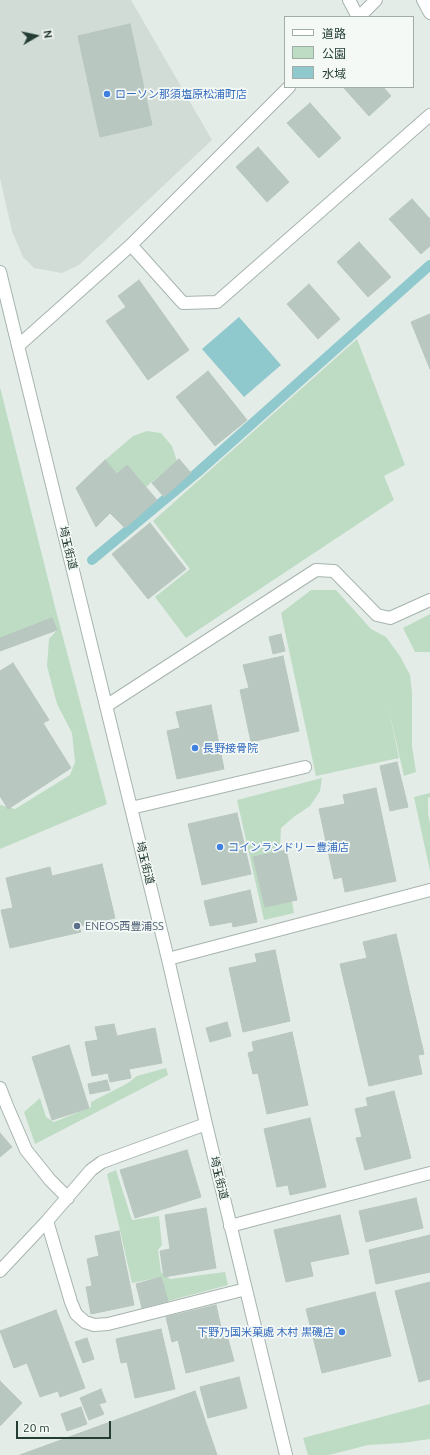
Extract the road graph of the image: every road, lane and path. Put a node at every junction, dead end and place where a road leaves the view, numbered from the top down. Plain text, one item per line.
1 (348, 0) edge
2 (376, 0) edge
3 (423, 0) edge
4 (430, 13) edge
5 (357, 16) edge
6 (359, 16) edge
7 (288, 88) edge
8 (430, 115) edge
9 (131, 246) junction
10 (0, 272) edge
11 (18, 346) junction
12 (430, 600) edge
13 (106, 706) junction
14 (305, 767) dead end
15 (132, 808) junction
16 (430, 890) edge
17 (168, 959) junction
18 (0, 1088) edge
19 (206, 1124) junction
20 (430, 1173) edge
21 (68, 1198) junction
22 (47, 1221) junction
23 (230, 1226) junction
24 (0, 1271) edge
25 (246, 1289) junction
26 (286, 1455) edge

1 - 5 street
2 - 6 street
3 - 4 street
7 - 9 street
8 - 9 street
9 - 11 street
10 - 11 street, 埼玉街道
11 - 13 street, 埼玉街道
12 - 13 street
13 - 15 street, 埼玉街道
14 - 15 street
15 - 17 street, 埼玉街道
16 - 17 street
17 - 19 street, 埼玉街道
18 - 21 street
19 - 21 street
19 - 23 street, 埼玉街道
20 - 23 street
21 - 22 street
22 - 24 street
22 - 25 street
23 - 25 street, 埼玉街道
25 - 26 street, 埼玉街道

